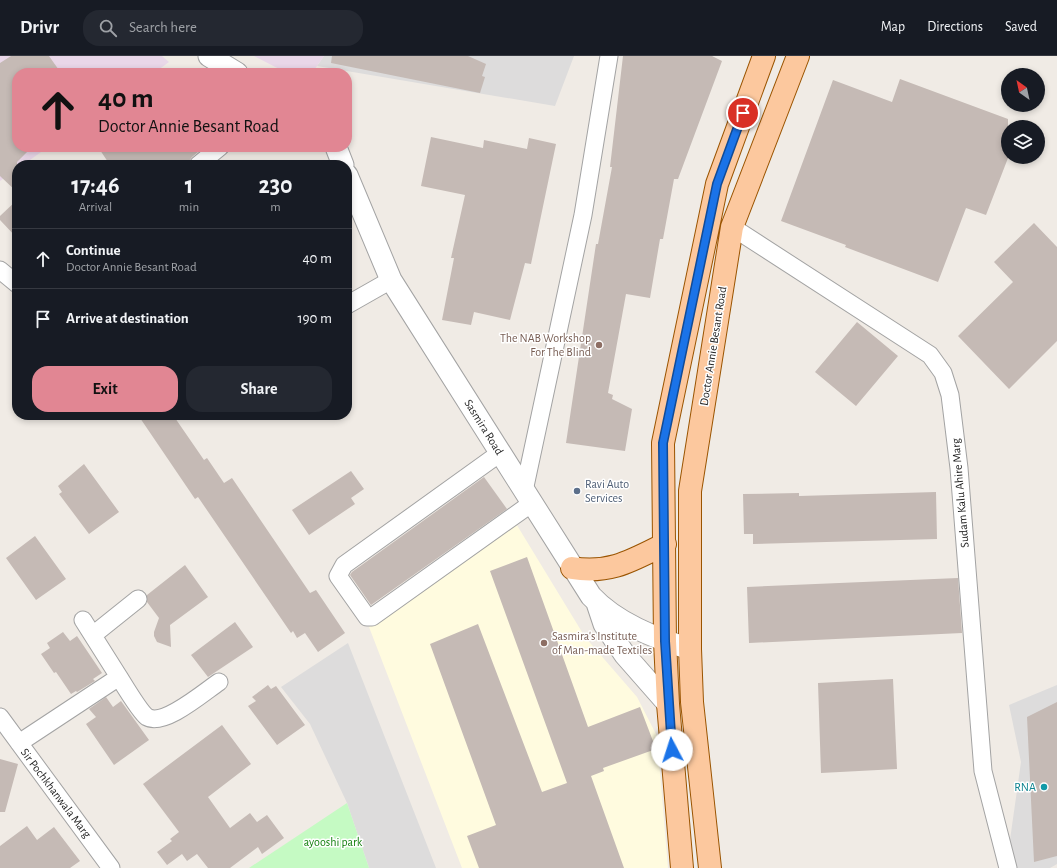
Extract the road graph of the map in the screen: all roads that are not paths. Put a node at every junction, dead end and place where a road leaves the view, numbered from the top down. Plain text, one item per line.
1 (209, 56) edge
2 (609, 56) edge
3 (764, 56) edge
4 (798, 56) edge
5 (229, 68) edge
6 (214, 152) edge
7 (204, 160) edge
8 (352, 187) edge
9 (732, 227) junction
10 (0, 270) edge
11 (12, 280) edge
12 (391, 280) junction
13 (352, 302) edge
14 (500, 453) junction
15 (528, 497) junction
16 (665, 544) junction
17 (572, 568) junction
18 (138, 599) dead end
19 (597, 602) junction
20 (84, 620) dead end
21 (92, 634) junction
22 (665, 641) junction
23 (690, 649) junction
24 (119, 677) junction
25 (219, 682) dead end
26 (668, 704) junction
27 (0, 717) edge
28 (19, 743) junction
29 (103, 861) edge
30 (111, 868) edge
31 (682, 868) edge
32 (710, 868) edge
33 (1008, 868) edge

1 - 5 street
2 - 15 street
3 - 16 main road
4 - 9 main road, Doctor Annie Besant Road
6 - 7 street
8 - 12 street, Sasmira Road
9 - 23 main road, Doctor Annie Besant Road
9 - 33 street, Sudam Kalu Ahire Marg
10 - 11 street
12 - 13 street
12 - 14 street, Sasmira Road
14 - 15 street, Sasmira Road
14 - 15 street
15 - 17 street, Sasmira Road
16 - 17 main road
16 - 22 main road
17 - 19 street, Sasmira Road
18 - 21 street
19 - 22 street, Sasmira Road
19 - 26 street
20 - 21 street
21 - 24 street
22 - 23 street, Sasmira Road
22 - 26 main road
23 - 32 main road, Doctor Annie Besant Road
24 - 25 street
24 - 28 street
26 - 31 main road
27 - 28 street, Sir Pochkhanwala Marg
28 - 29 street, Sir Pochkhanwala Marg
29 - 30 street, Sir Pochkhanwala Marg

